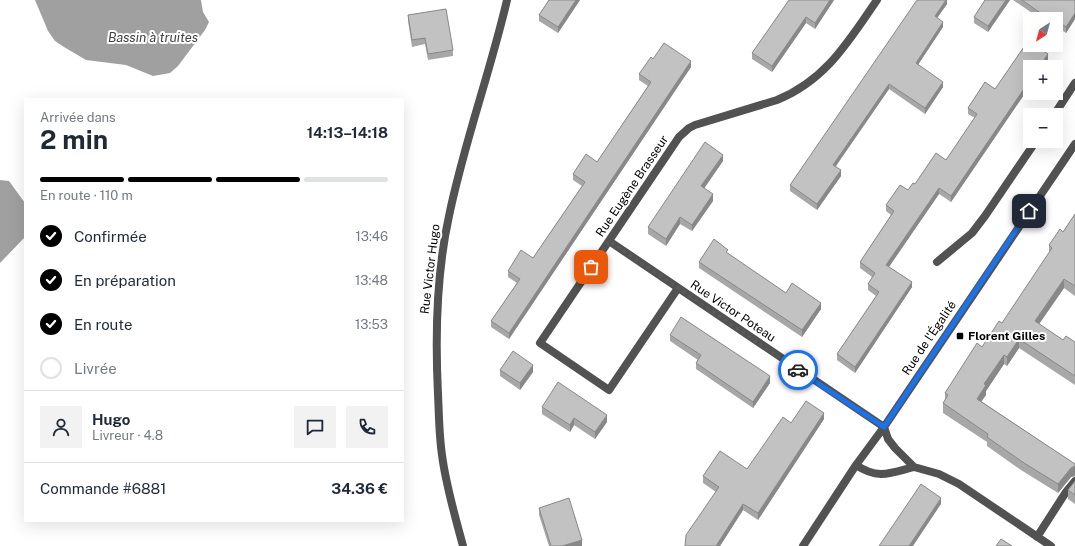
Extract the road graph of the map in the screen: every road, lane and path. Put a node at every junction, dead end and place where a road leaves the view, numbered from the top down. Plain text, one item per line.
1 (507, 0) edge
2 (877, 0) edge
3 (1075, 84) edge
4 (1059, 108) edge
5 (1075, 144) edge
6 (1031, 148) edge
7 (609, 241) junction
8 (937, 262) dead end
9 (678, 288) junction
10 (884, 427) junction
11 (856, 465) junction
12 (914, 467) junction
13 (1075, 482) edge
14 (1037, 536) junction
15 (463, 546) edge
16 (803, 546) edge
17 (1051, 546) edge

1 - 15 street, Rue Victor Hugo
2 - 7 street, Rue Eugène Brasseur
3 - 4 street
5 - 10 street, Rue de l'Égalité
6 - 8 street
7 - 9 street, Rue Victor Poteau
7 - 9 street, Rue Eugène Brasseur
9 - 10 street, Rue Victor Poteau
10 - 11 street, Rue de l'Égalité
10 - 12 street
11 - 12 street
11 - 16 street, Rue de l'Égalité
12 - 14 street
13 - 14 street
14 - 17 street

